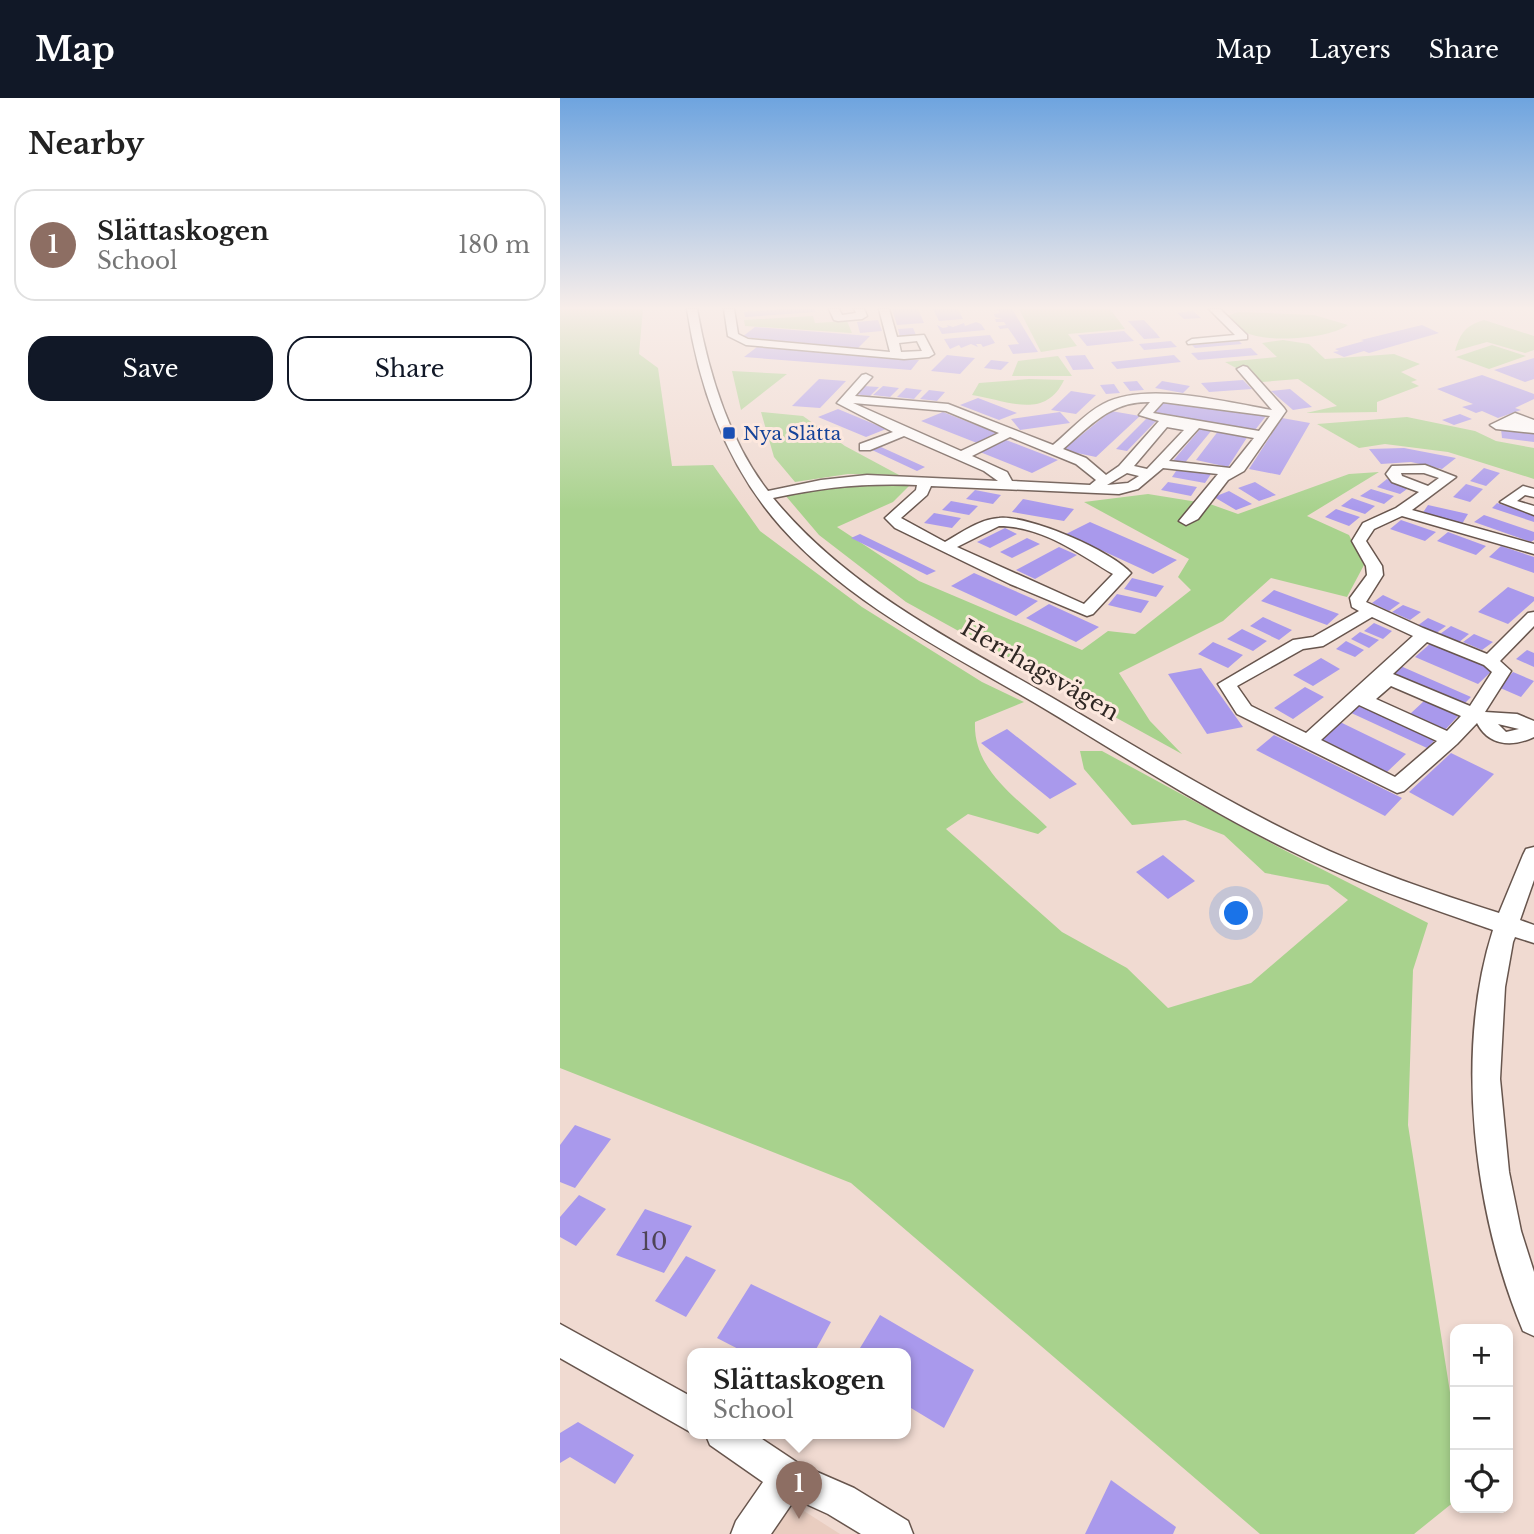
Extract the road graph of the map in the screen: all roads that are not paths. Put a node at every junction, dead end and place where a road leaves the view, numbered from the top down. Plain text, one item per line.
1 (710, 376) edge
2 (1250, 376) edge
3 (866, 377) dead end
4 (1269, 396) junction
5 (1160, 398) junction
6 (847, 399) junction
7 (1203, 402) junction
8 (911, 404) junction
9 (1277, 414) junction
10 (876, 418) junction
11 (1079, 431) junction
12 (904, 432) junction
13 (1013, 435) junction
14 (1260, 435) junction
15 (865, 447) dead end
16 (1055, 450) junction
17 (959, 457) junction
18 (1161, 464) junction
19 (1124, 469) junction
20 (1232, 472) junction
21 (1148, 476) junction
22 (1104, 480) junction
23 (925, 482) junction
24 (1003, 486) junction
25 (1091, 489) junction
26 (1430, 491) dead end
27 (1534, 493) edge
28 (765, 496) junction
29 (1401, 511) junction
30 (1534, 511) edge
31 (1186, 521) dead end
32 (945, 548) junction
33 (1534, 549) edge
34 (1371, 611) junction
35 (1534, 617) edge
36 (1424, 635) junction
37 (1490, 661) junction
38 (1481, 718) junction
39 (1531, 731) edge
40 (1450, 740) junction
41 (1308, 742) junction
42 (1534, 855) edge
43 (1504, 924) junction
44 (1534, 934) edge
45 (1534, 1320) edge
46 (560, 1340) edge
47 (687, 1413) edge
48 (731, 1439) edge
49 (788, 1478) junction
50 (749, 1534) edge
51 (895, 1534) edge

1 - 28 street, Herrhagsvägen
2 - 4 street
3 - 6 street
4 - 7 street
4 - 9 street
5 - 7 street
5 - 11 street
5 - 14 street
6 - 8 street
6 - 10 street
7 - 9 street
8 - 10 street
8 - 13 street
9 - 14 street
10 - 12 street
11 - 13 street
11 - 16 street
12 - 15 street
12 - 17 street
13 - 16 street
13 - 17 street
14 - 20 street
16 - 22 street
17 - 24 street
18 - 19 street
18 - 20 street
18 - 21 street
19 - 21 street
19 - 22 street
20 - 31 street
21 - 25 street
22 - 25 street
23 - 24 street
23 - 28 street
23 - 32 street
24 - 25 street
26 - 29 street
27 - 30 street
28 - 43 street, Herrhagsvägen
29 - 33 street
29 - 34 street
32 - 32 street
34 - 36 street
34 - 41 street
35 - 37 street
36 - 37 street
36 - 41 street
37 - 38 street
38 - 39 street
38 - 40 street
38 - 40 street
40 - 41 street
42 - 43 street
43 - 44 street, Herrhagsvägen
43 - 45 street
46 - 47 street
48 - 49 street
49 - 50 street
49 - 51 street

